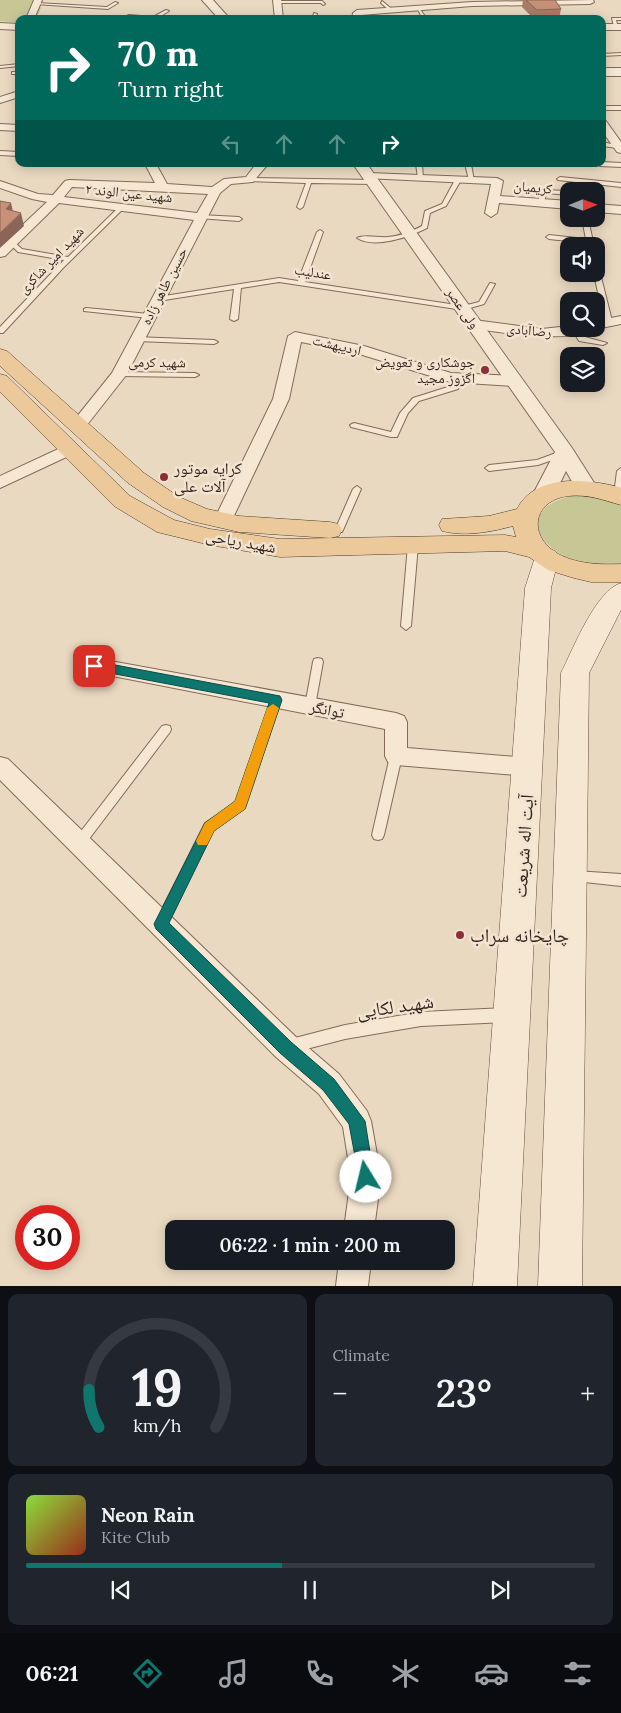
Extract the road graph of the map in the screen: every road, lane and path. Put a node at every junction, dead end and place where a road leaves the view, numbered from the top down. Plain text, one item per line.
1 (207, 0) edge
2 (277, 1) edge
3 (558, 1) edge
4 (589, 1) edge
5 (37, 2) edge
6 (382, 2) dead end
7 (116, 3) dead end
8 (323, 4) dead end
9 (511, 4) junction
10 (473, 5) edge
11 (418, 8) junction
12 (166, 11) dead end
13 (392, 11) junction
14 (518, 12) dead end
15 (32, 15) edge
16 (159, 15) edge
17 (221, 15) edge
18 (279, 15) edge
19 (357, 15) edge
20 (422, 15) edge
21 (619, 24) edge
22 (0, 26) edge
23 (606, 26) edge
24 (15, 27) edge
25 (611, 48) dead end
26 (613, 54) junction
27 (621, 54) edge
28 (606, 55) edge
29 (15, 65) edge
30 (0, 67) edge
31 (606, 72) edge
32 (621, 72) edge
33 (15, 95) edge
34 (0, 100) edge
35 (606, 108) edge
36 (621, 108) edge
37 (0, 127) edge
38 (15, 128) edge
39 (606, 129) edge
40 (606, 145) edge
41 (619, 148) edge
42 (0, 153) edge
43 (15, 154) edge
44 (606, 164) edge
45 (621, 165) edge
46 (153, 167) edge
47 (260, 167) edge
48 (419, 167) edge
49 (469, 167) edge
50 (367, 174) edge
51 (421, 178) junction
52 (560, 179) dead end
53 (249, 180) junction
54 (458, 180) junction
55 (472, 180) junction
56 (309, 181) junction
57 (0, 184) edge
58 (621, 186) edge
59 (163, 187) junction
60 (215, 191) junction
61 (560, 192) edge
62 (495, 199) junction
63 (55, 200) junction
64 (541, 203) junction
65 (560, 204) edge
66 (300, 207) dead end
67 (121, 208) junction
68 (605, 209) edge
69 (621, 210) edge
70 (491, 213) dead end
71 (200, 217) junction
72 (239, 219) dead end
73 (320, 232) dead end
74 (411, 235) junction
75 (548, 237) dead end
76 (360, 238) dead end
77 (560, 239) edge
78 (12, 243) junction
79 (0, 253) edge
80 (68, 259) junction
81 (599, 282) edge
82 (301, 283) junction
83 (492, 284) dead end
84 (238, 286) junction
85 (158, 299) junction
86 (463, 308) junction
87 (86, 310) dead end
88 (149, 316) junction
89 (234, 319) dead end
90 (608, 322) edge
91 (474, 324) junction
92 (0, 332) edge
93 (560, 332) edge
94 (582, 337) edge
95 (137, 339) junction
96 (214, 342) dead end
97 (603, 343) dead end
98 (0, 355) edge
99 (119, 374) junction
100 (195, 375) dead end
101 (450, 377) junction
102 (0, 380) edge
103 (515, 381) junction
104 (354, 425) dead end
105 (77, 427) junction
106 (70, 449) junction
107 (565, 452) junction
108 (489, 468) dead end
109 (621, 471) edge
110 (0, 483) edge
111 (356, 489) dead end
112 (587, 489) junction
113 (543, 496) junction
114 (620, 496) edge
115 (526, 515) junction
116 (223, 520) junction
117 (339, 530) junction
118 (412, 545) junction
119 (542, 554) junction
120 (621, 573) edge
121 (621, 592) edge
122 (406, 626) dead end
123 (318, 662) dead end
124 (94, 666) dead end
125 (276, 700) junction
126 (310, 706) junction
127 (166, 729) dead end
128 (396, 756) junction
129 (0, 766) edge
130 (528, 767) junction
131 (378, 835) dead end
132 (79, 843) junction
133 (571, 876) junction
134 (621, 880) edge
135 (161, 924) junction
136 (512, 1015) junction
137 (286, 1047) junction
138 (360, 1220) edge
139 (354, 1270) edge
140 (352, 1286) edge
141 (495, 1286) edge
142 (560, 1286) edge

1 - 17 street
2 - 8 lane
2 - 18 street
3 - 4 street
3 - 9 street
5 - 7 lane
5 - 15 street
6 - 13 lane
9 - 10 street
9 - 14 street
10 - 11 street
11 - 13 street
11 - 20 lane
12 - 16 lane
13 - 19 street
21 - 23 street
22 - 24 street
25 - 26 lane
26 - 27 lane
26 - 28 lane
29 - 30 lane
31 - 32 street
33 - 34 street
35 - 36 lane
37 - 38 street
39 - 41 street
40 - 41 lane
42 - 43 lane
44 - 45 lane
46 - 59 street
47 - 53 street
48 - 51 lane
49 - 55 lane
50 - 51 street
50 - 56 lane
50 - 74 street, ولی عصر
51 - 54 street
52 - 58 lane
53 - 56 lane
53 - 60 street
54 - 55 street
54 - 74 lane
55 - 62 street
56 - 66 lane
57 - 63 street, شهید عین الوند ۲
59 - 60 street
59 - 63 street
60 - 71 street, حسین طاهر زاده
61 - 64 lane
62 - 64 street, کریمیان
62 - 70 street
63 - 67 street, شهید عین الوند ۲
63 - 78 street
64 - 65 street, کریمیان
67 - 71 street, شهید عین الوند ۲
67 - 80 lane, شهید امیر شاکری
68 - 69 street
71 - 72 lane
71 - 85 street, حسین طاهر زاده
73 - 82 lane
74 - 76 lane
74 - 86 street, ولی عصر
75 - 77 lane
78 - 79 street
78 - 80 lane
80 - 92 lane, شهید امیر شاکری
81 - 90 lane
82 - 84 lane, عندلیب
82 - 86 lane, عندلیب
83 - 86 lane
84 - 85 lane, عندلیب
84 - 89 lane
85 - 88 street, حسین طاهر زاده
86 - 91 street, ولی عصر
87 - 88 lane
88 - 95 street, حسین طاهر زاده
91 - 93 street, رضاآبادی
91 - 103 street, ولی عصر
94 - 97 lane
95 - 96 lane
95 - 99 street, حسین طاهر زاده
98 - 105 main road, شهید ریاحی
99 - 100 lane, شهید کرمی
99 - 105 street, حسین طاهر زاده
101 - 103 street, اردیبهشت
101 - 104 lane
101 - 116 street, اردیبهشت
102 - 106 main road, شهید ریاحی
103 - 107 street, ولی عصر
105 - 116 main road, شهید ریاحی
106 - 110 street
106 - 118 main road, شهید ریاحی
107 - 108 lane
107 - 112 street, ولی عصر
107 - 113 street
109 - 114 lane
111 - 117 lane
112 - 113 main road
112 - 114 main road
113 - 115 main road
115 - 117 main road, شهید ریاحی
115 - 119 main road
116 - 117 main road, شهید ریاحی
118 - 119 main road, شهید ریاحی
118 - 122 lane
119 - 120 main road, شهید ریاحی
119 - 130 main road, آیت اله شریعت
121 - 133 main road
123 - 126 lane
124 - 125 street, توانگر
125 - 126 street, توانگر
125 - 135 lane
126 - 128 street, توانگر
127 - 132 lane
128 - 130 street
128 - 131 lane
129 - 132 street
130 - 136 main road, آیت اله شریعت
132 - 135 street
133 - 134 lane
133 - 142 main road
135 - 137 street
136 - 137 lane, شهید لکایی
136 - 141 main road, آیت اله شریعت
137 - 138 street
139 - 140 street

